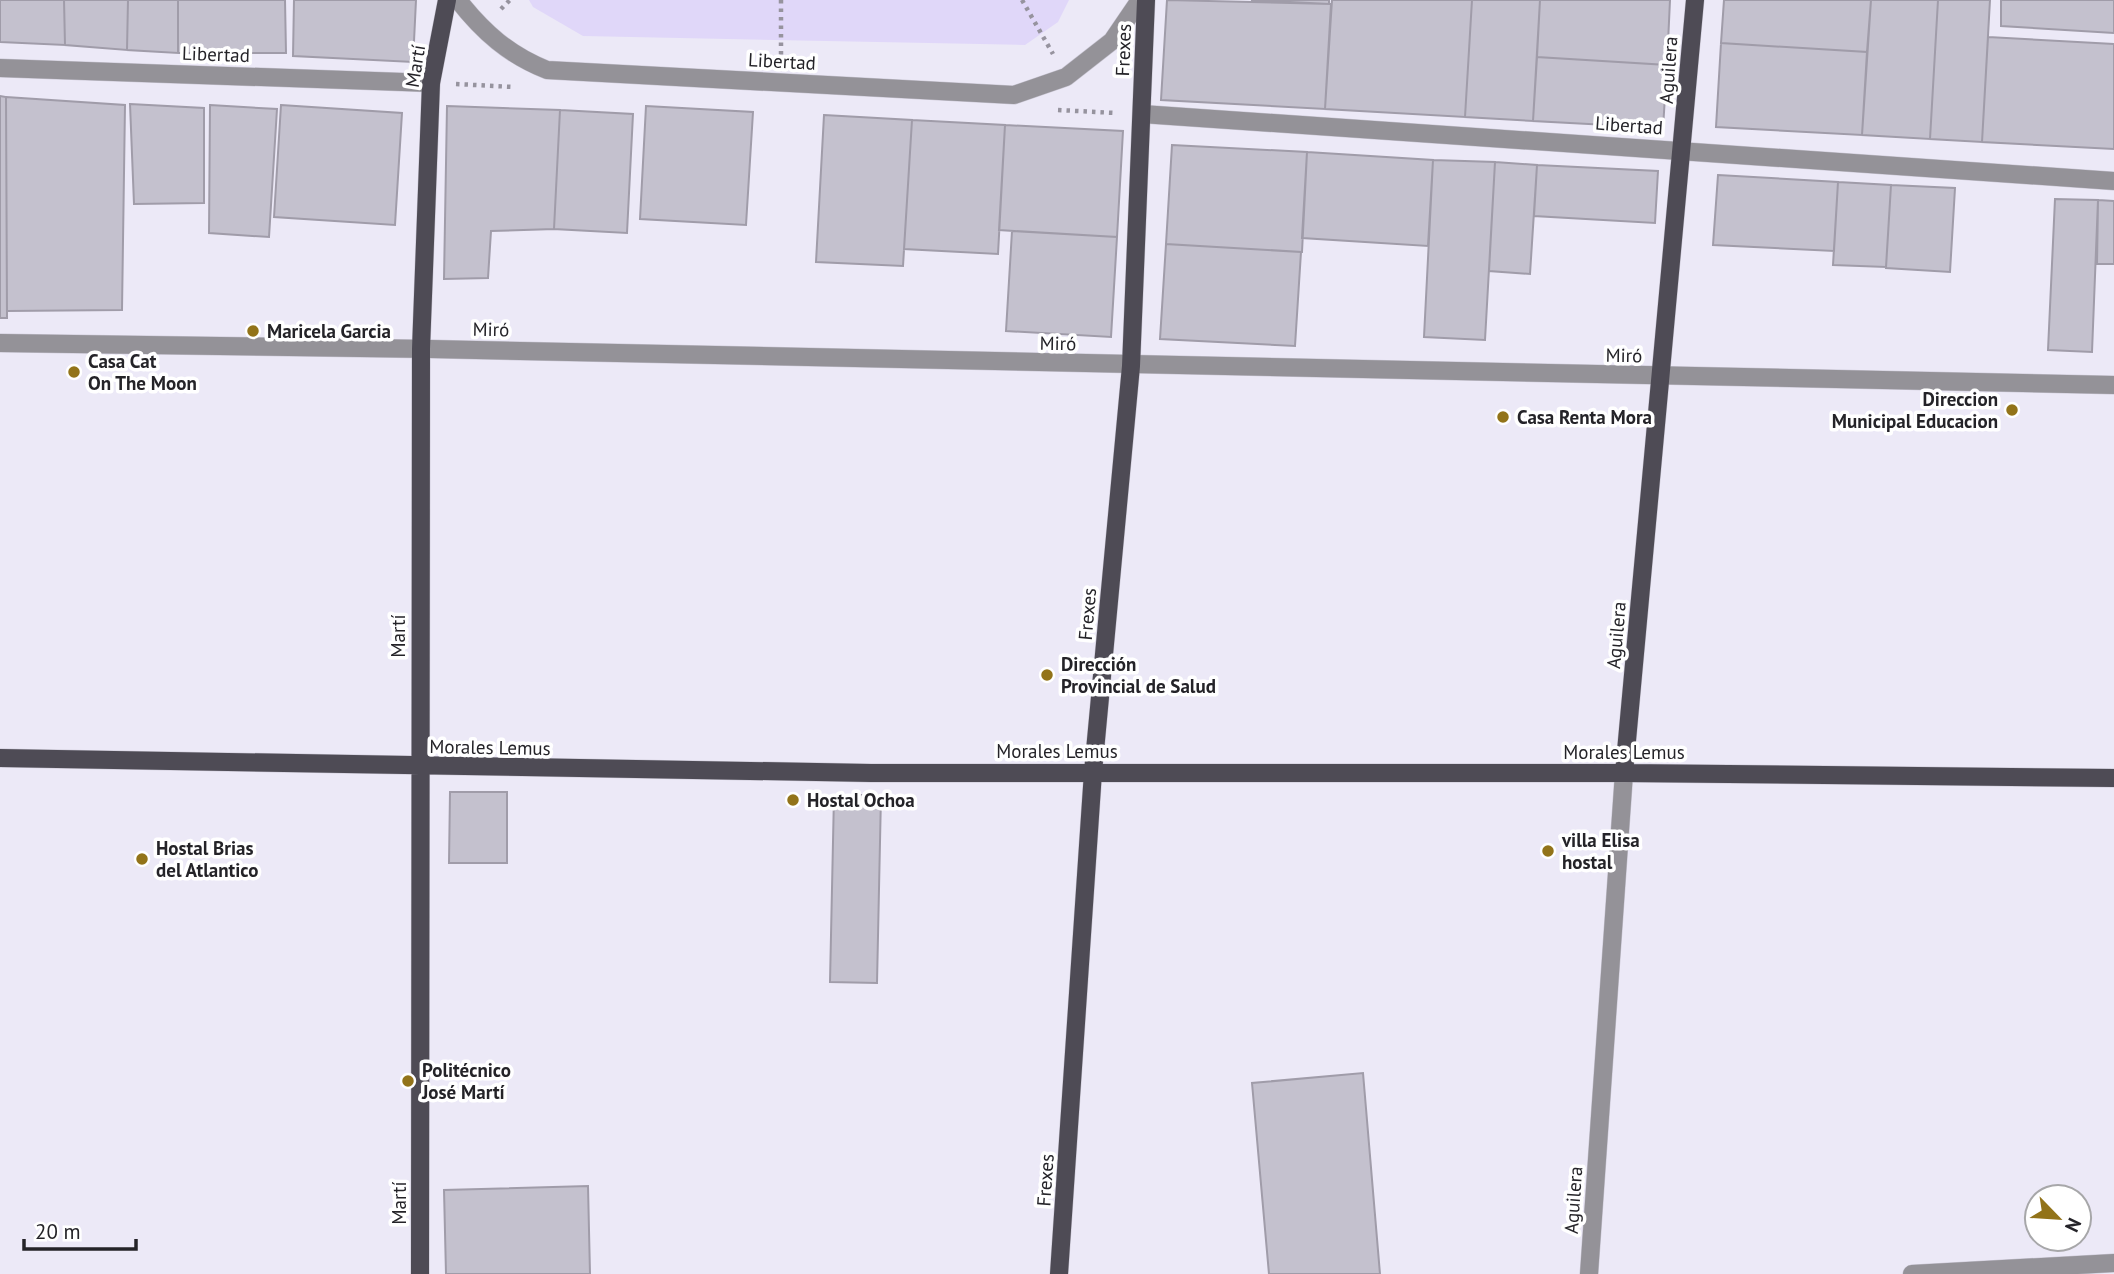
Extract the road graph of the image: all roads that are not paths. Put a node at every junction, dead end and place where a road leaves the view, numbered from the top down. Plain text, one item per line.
1 (447, 0) edge
2 (458, 0) edge
3 (1140, 0) edge
4 (1146, 0) edge
5 (1695, 0) edge
6 (0, 68) edge
7 (431, 83) junction
8 (1142, 114) junction
9 (1683, 150) junction
10 (2114, 181) edge
11 (0, 343) edge
12 (421, 349) junction
13 (1131, 366) junction
14 (1662, 377) junction
15 (2114, 386) edge
16 (0, 758) edge
17 (418, 767) junction
18 (1093, 772) junction
19 (1624, 773) junction
20 (2114, 778) edge
21 (2114, 1263) edge
22 (420, 1274) edge
23 (1059, 1274) edge
24 (1588, 1274) edge
25 (1912, 1274) edge

1 - 7 main road, Martí
2 - 3 street, Libertad
4 - 8 main road, Frexes
5 - 9 main road, Aguilera
6 - 7 street, Libertad
7 - 12 main road, Martí
8 - 9 street, Libertad
8 - 13 main road, Frexes
9 - 10 street, Libertad
9 - 14 main road, Aguilera
11 - 12 street, Miró
12 - 13 street, Miró
12 - 17 main road, Martí
13 - 14 street, Miró
13 - 18 main road, Frexes
14 - 15 street, Miró
14 - 19 main road, Aguilera
16 - 17 main road, Morales Lemus
17 - 18 main road, Morales Lemus
17 - 22 main road, Martí
18 - 19 main road, Morales Lemus
18 - 23 main road, Frexes
19 - 20 main road, Morales Lemus
19 - 24 street, Aguilera
21 - 25 street

